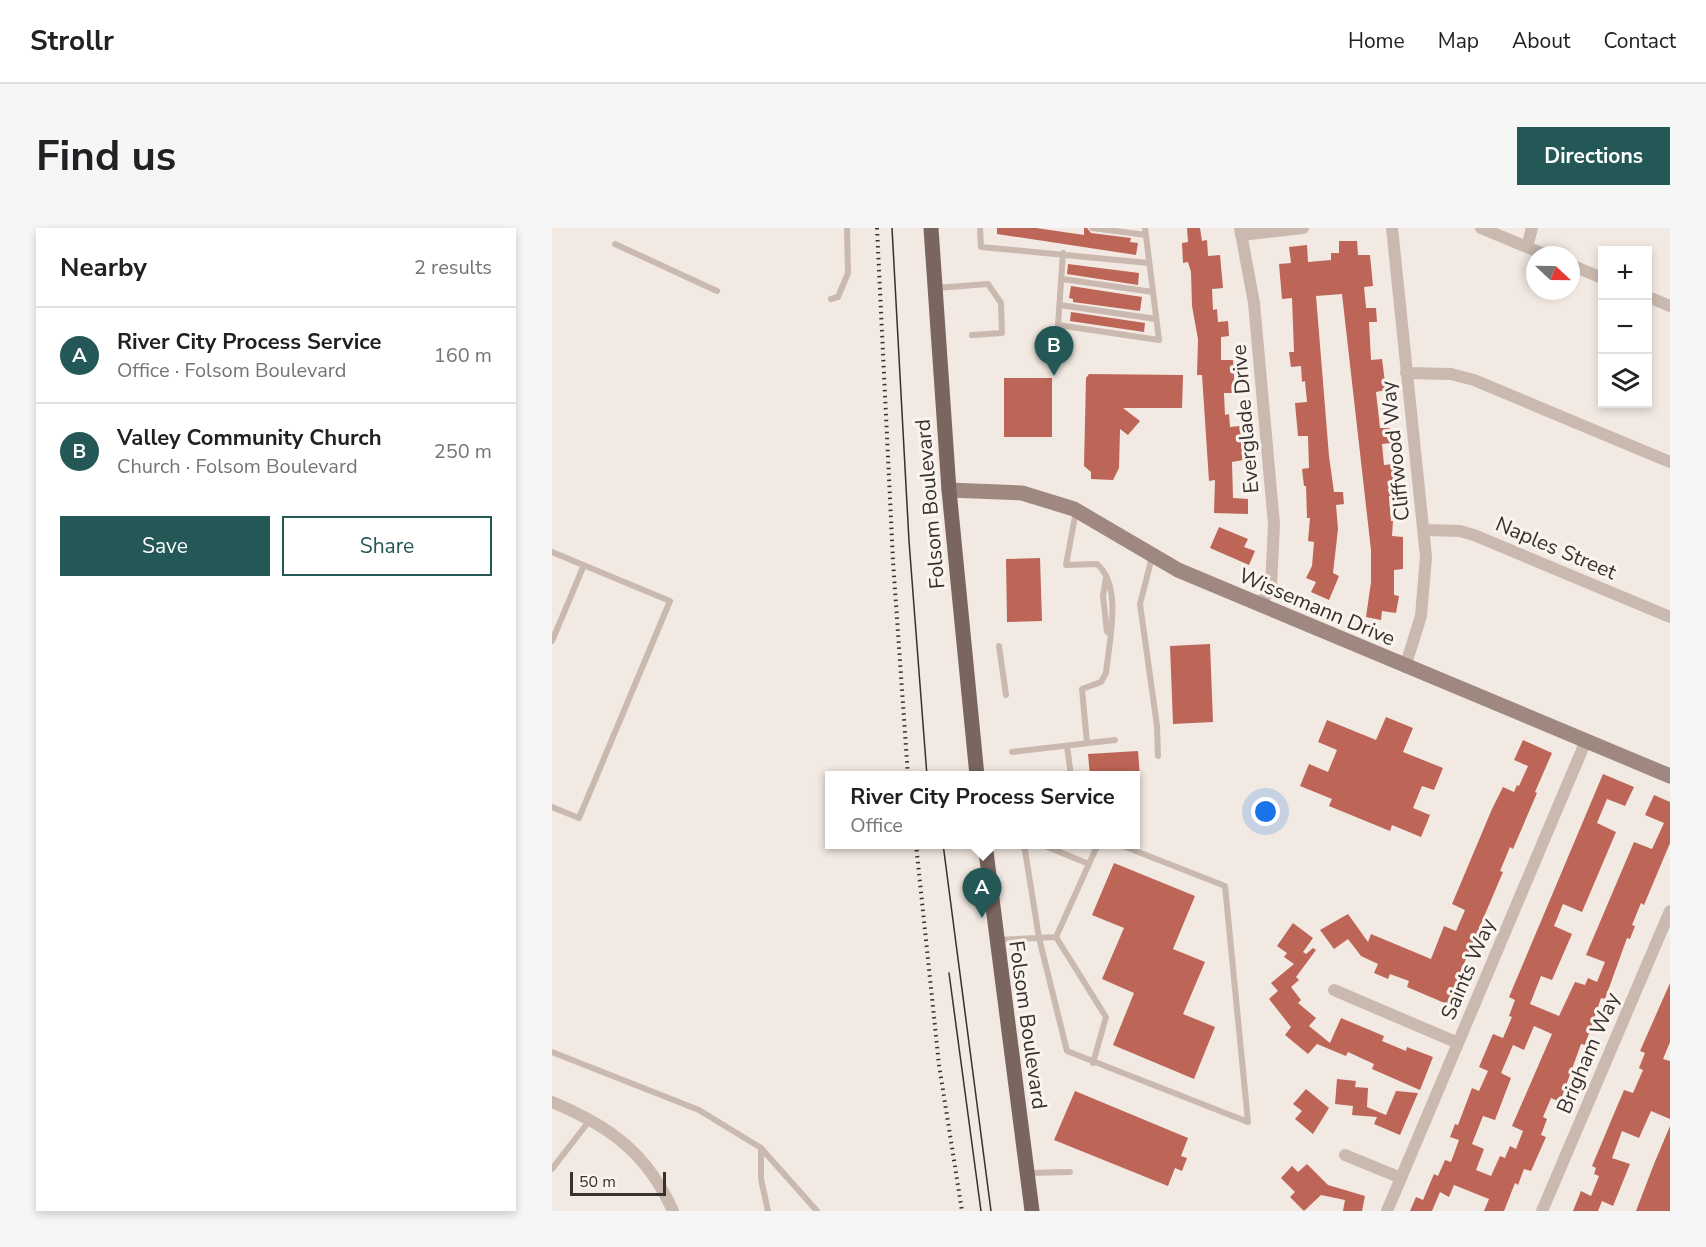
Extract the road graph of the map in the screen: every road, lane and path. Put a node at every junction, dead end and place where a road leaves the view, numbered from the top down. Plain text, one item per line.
1 (847, 228) edge
2 (932, 228) edge
3 (980, 228) edge
4 (1092, 228) edge
5 (1303, 228) edge
6 (1392, 228) edge
7 (1481, 228) edge
8 (1532, 228) edge
9 (1145, 232) edge
10 (1241, 232) edge
11 (615, 244) dead end
12 (1527, 246) edge
13 (1526, 247) edge
14 (1063, 253) junction
15 (1149, 263) junction
16 (1580, 269) edge
17 (1598, 276) edge
18 (1062, 279) junction
19 (935, 288) junction
20 (717, 291) dead end
21 (1153, 292) junction
22 (831, 299) dead end
23 (1652, 299) edge
24 (1060, 305) junction
25 (1670, 306) edge
26 (1156, 319) junction
27 (972, 335) dead end
28 (1406, 373) junction
29 (1670, 462) edge
30 (949, 490) junction
31 (1076, 510) junction
32 (1424, 530) junction
33 (552, 552) edge
34 (1152, 556) junction
35 (584, 565) junction
36 (1260, 605) junction
37 (1670, 617) edge
38 (552, 641) edge
39 (999, 646) dead end
40 (1405, 666) junction
41 (1006, 695) dead end
42 (1115, 740) dead end
43 (1087, 743) junction
44 (1585, 743) junction
45 (1067, 746) junction
46 (1012, 752) dead end
47 (1158, 756) dead end
48 (977, 771) edge
49 (1070, 771) edge
50 (1670, 776) edge
51 (552, 807) edge
52 (986, 849) edge
53 (1025, 849) edge
54 (1052, 849) edge
55 (1096, 849) edge
56 (1131, 849) edge
57 (1089, 864) junction
58 (1670, 911) edge
59 (1056, 937) junction
60 (1039, 938) junction
61 (996, 940) junction
62 (1334, 990) dead end
63 (1458, 1043) junction
64 (552, 1052) edge
65 (1093, 1063) junction
66 (552, 1102) edge
67 (590, 1120) junction
68 (761, 1148) junction
69 (1345, 1155) dead end
70 (552, 1169) edge
71 (1070, 1172) dead end
72 (1028, 1173) junction
73 (1401, 1178) junction
74 (673, 1211) edge
75 (768, 1211) edge
76 (818, 1211) edge
77 (1032, 1211) edge
78 (1387, 1211) edge
79 (1542, 1211) edge

1 - 22 lane
2 - 19 main road, Folsom Boulevard
3 - 14 lane
4 - 9 lane
5 - 10 street
6 - 28 street, Cliffwood Way
7 - 13 street
8 - 12 street
9 - 15 lane
10 - 36 street, Everglade Drive
11 - 20 lane
14 - 15 lane
14 - 18 lane
15 - 21 lane
16 - 17 street
18 - 21 lane
18 - 24 lane
19 - 27 lane
19 - 30 main road, Folsom Boulevard
21 - 26 lane
23 - 25 street
24 - 26 lane
24 - 26 lane
28 - 29 street
28 - 32 street, Cliffwood Way
30 - 31 street, Wissemann Drive
30 - 48 main road, Folsom Boulevard
31 - 34 street, Wissemann Drive
31 - 43 lane
32 - 37 street, Naples Street
32 - 40 street, Cliffwood Way
33 - 35 lane
34 - 36 street, Wissemann Drive
34 - 47 lane
35 - 38 lane
35 - 51 lane
36 - 40 street, Wissemann Drive
39 - 41 lane
40 - 44 street, Wissemann Drive
42 - 43 lane
43 - 45 lane
44 - 50 street, Wissemann Drive
44 - 63 street, Saints Way
45 - 46 lane
45 - 49 lane
52 - 61 main road, Folsom Boulevard
53 - 60 lane
54 - 57 lane
55 - 57 lane
56 - 65 lane
57 - 59 lane
58 - 79 street, Brigham Way
59 - 60 lane
59 - 65 lane
60 - 61 lane
60 - 65 lane
61 - 72 main road, Folsom Boulevard
62 - 63 street
63 - 73 street, Saints Way
64 - 68 lane
66 - 67 street
67 - 70 lane
67 - 74 street
68 - 75 lane
68 - 76 lane
69 - 73 street
71 - 72 lane
72 - 77 main road, Folsom Boulevard
73 - 78 street, Saints Way

